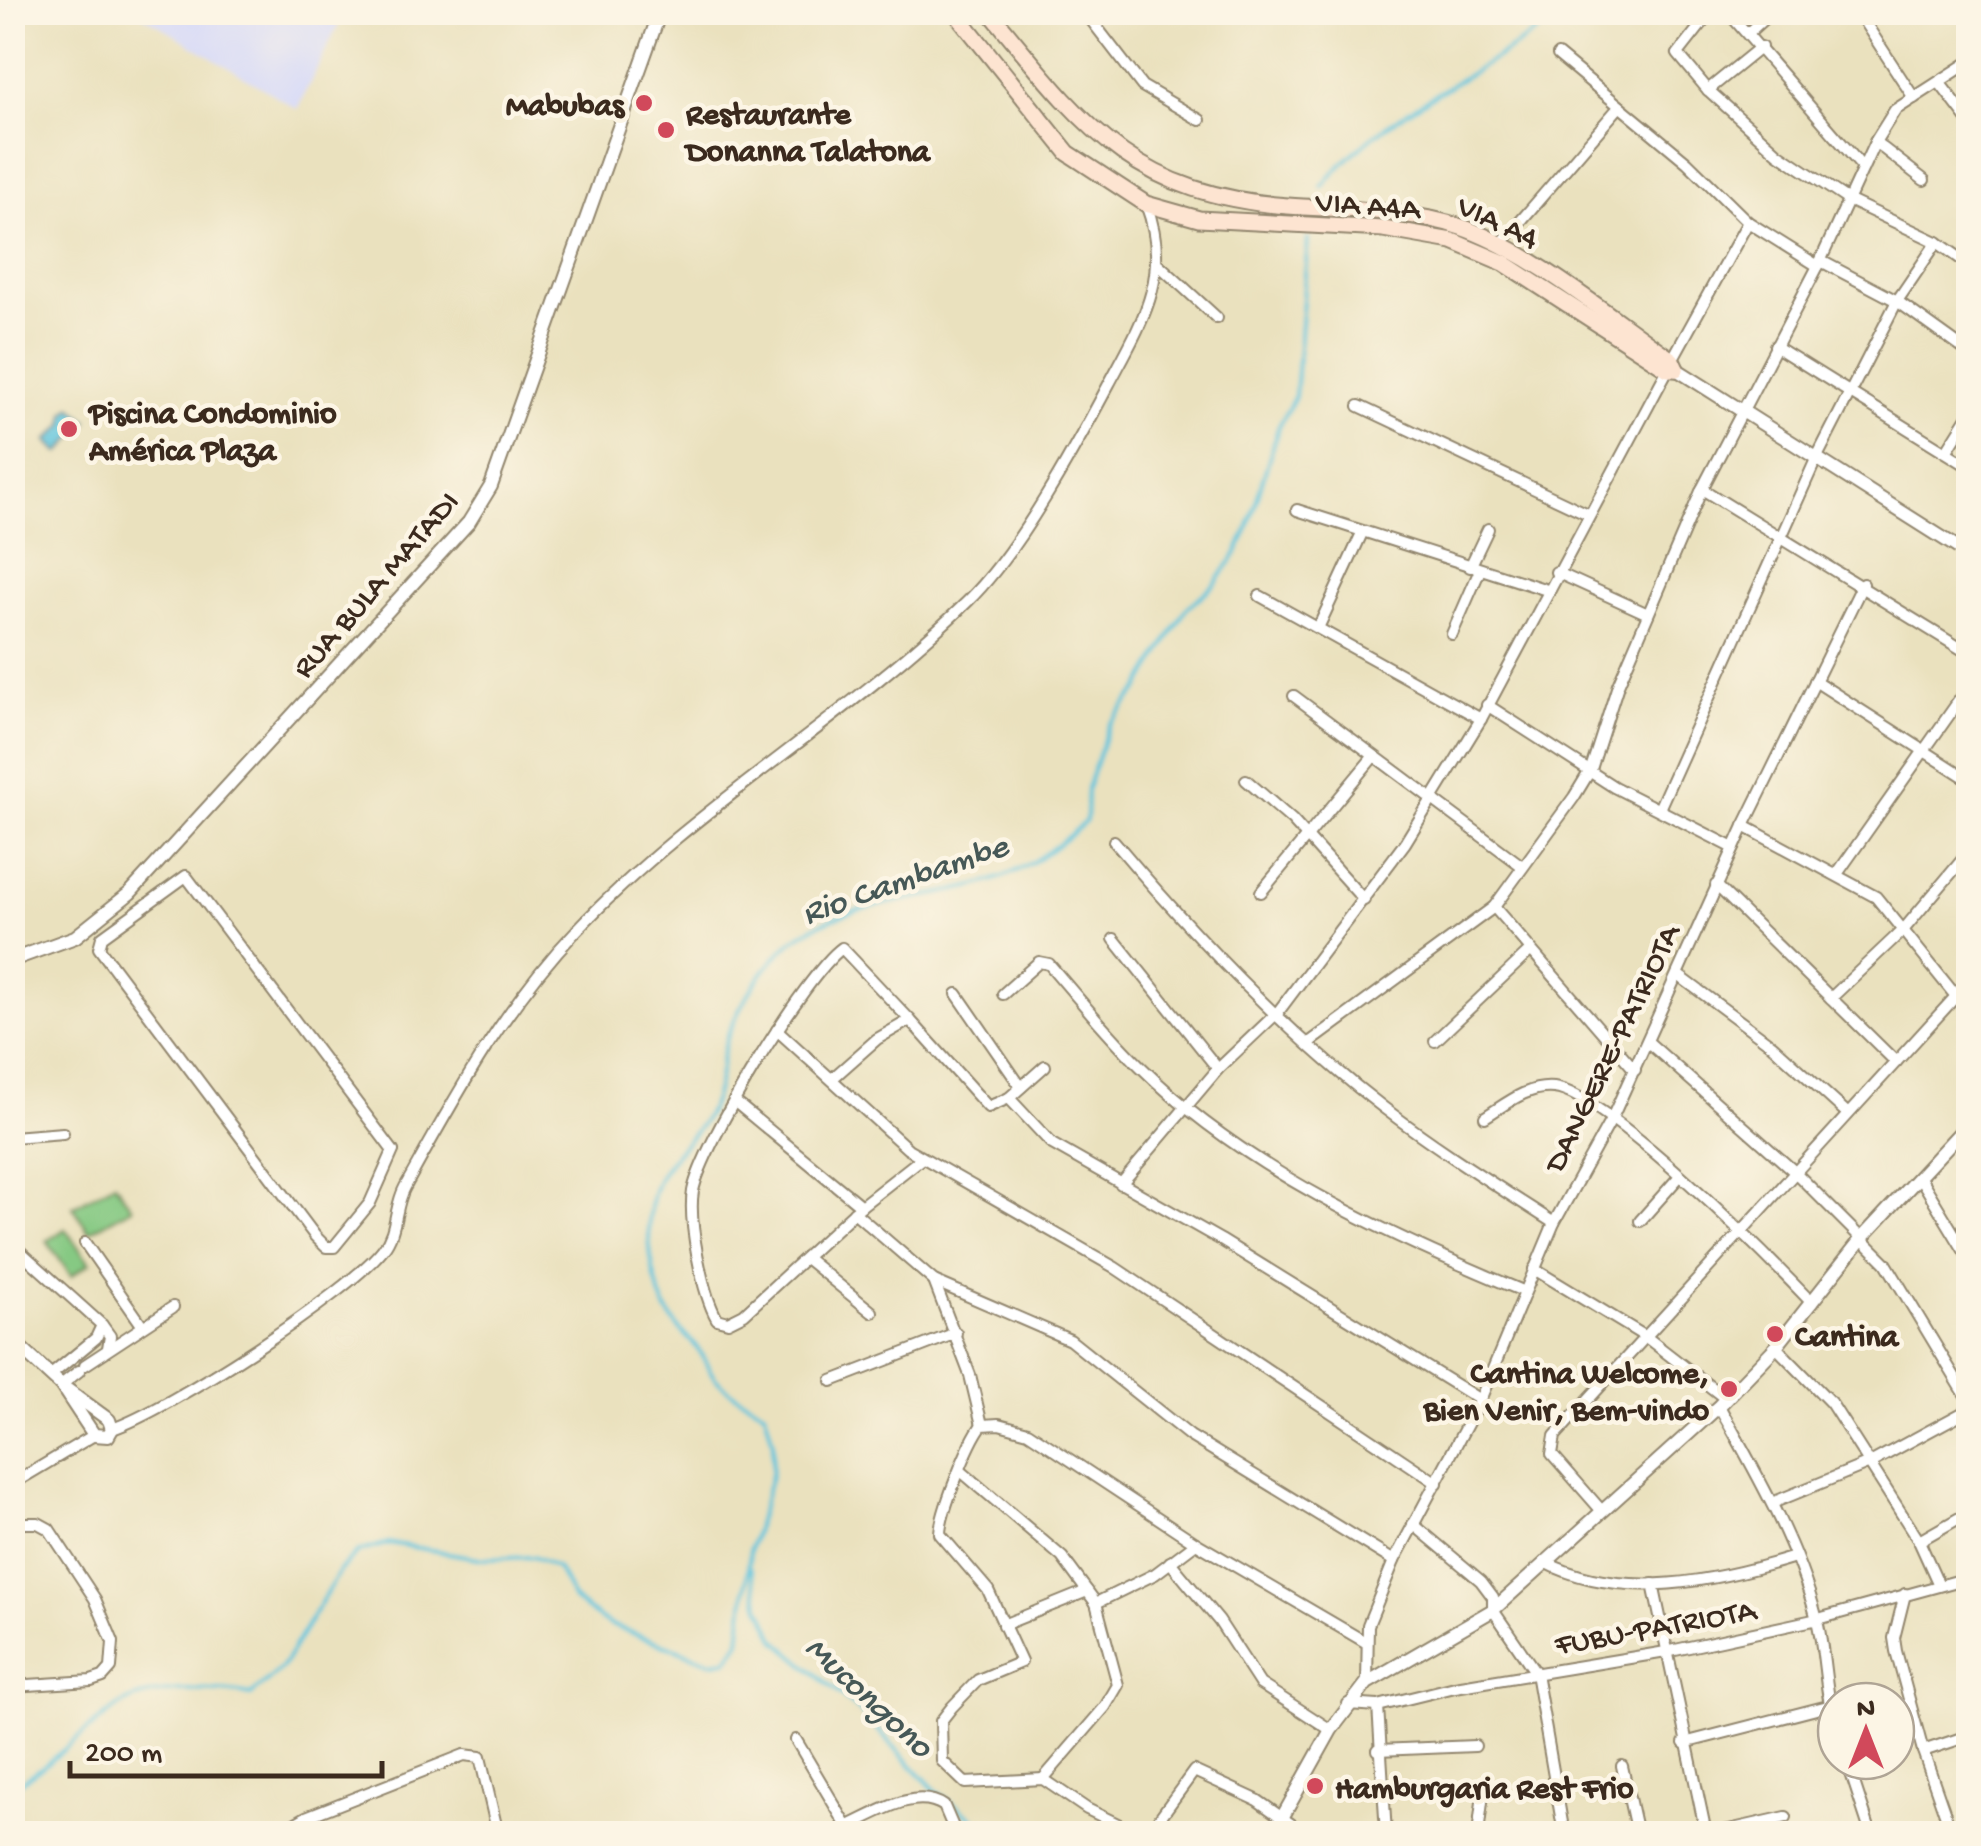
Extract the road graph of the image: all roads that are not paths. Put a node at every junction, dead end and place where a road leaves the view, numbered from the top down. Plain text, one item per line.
1 (660, 12) edge
2 (955, 12) edge
3 (990, 12) edge
4 (1085, 12) edge
5 (1710, 12) edge
6 (1728, 12) edge
7 (1771, 12) edge
8 (1858, 12) edge
9 (1748, 33) junction
10 (1761, 47) junction
11 (1558, 54) dead end
12 (1968, 63) edge
13 (1939, 82) junction
14 (1708, 90) junction
15 (1914, 98) junction
16 (1619, 106) junction
17 (1200, 120) dead end
18 (1968, 120) edge
19 (1092, 133) junction
20 (1875, 142) junction
21 (1068, 153) junction
22 (1863, 168) junction
23 (1924, 180) dead end
24 (1848, 200) junction
25 (1146, 204) junction
26 (1384, 222) junction
27 (1748, 222) junction
28 (1937, 242) junction
29 (1500, 244) junction
30 (1819, 263) junction
31 (1158, 264) junction
32 (1968, 264) edge
33 (1898, 301) junction
34 (1217, 318) dead end
35 (1774, 346) junction
36 (1968, 352) edge
37 (1672, 366) junction
38 (1851, 392) junction
39 (1359, 406) dead end
40 (1743, 409) junction
41 (1968, 417) edge
42 (1946, 452) junction
43 (1817, 457) junction
44 (1968, 466) edge
45 (1702, 489) junction
46 (1297, 510) dead end
47 (1588, 514) junction
48 (1488, 528) dead end
49 (1362, 533) junction
50 (1784, 536) junction
51 (1968, 554) edge
52 (1475, 568) junction
53 (1556, 572) junction
54 (1864, 584) junction
55 (1548, 590) junction
56 (1260, 596) dead end
57 (1648, 614) junction
58 (1319, 626) junction
59 (1452, 634) dead end
60 (1968, 653) edge
61 (1814, 681) junction
62 (1968, 688) edge
63 (1294, 696) dead end
64 (1488, 705) junction
65 (1481, 718) junction
66 (1924, 748) junction
67 (1373, 757) junction
68 (1591, 769) junction
69 (1968, 779) edge
70 (1246, 780) dead end
71 (1434, 796) junction
72 (1658, 809) junction
73 (1744, 826) junction
74 (1305, 837) junction
75 (1114, 841) dead end
76 (1734, 848) junction
77 (1968, 853) edge
78 (1522, 866) junction
79 (1837, 874) junction
80 (1716, 885) junction
81 (1262, 892) dead end
82 (127, 896) junction
83 (1364, 900) junction
84 (1494, 908) junction
85 (139, 912) junction
86 (1906, 928) junction
87 (1114, 939) dead end
88 (1530, 951) junction
89 (12, 960) edge
90 (1678, 975) junction
91 (1968, 984) edge
92 (956, 994) dead end
93 (1003, 994) dead end
94 (1956, 996) junction
95 (1831, 998) junction
96 (1968, 1011) edge
97 (1278, 1012) junction
98 (910, 1020) junction
99 (778, 1030) junction
100 (1435, 1041) dead end
101 (1648, 1042) junction
102 (1309, 1043) junction
103 (1896, 1062) junction
104 (1046, 1066) dead end
105 (1218, 1069) junction
106 (1634, 1070) junction
107 (834, 1077) junction
108 (1021, 1087) junction
109 (1009, 1098) junction
110 (734, 1101) junction
111 (1188, 1107) junction
112 (1848, 1114) junction
113 (1485, 1117) dead end
114 (1612, 1118) junction
115 (1968, 1128) edge
116 (63, 1133) dead end
117 (12, 1137) edge
118 (922, 1158) junction
119 (1796, 1173) junction
120 (1919, 1176) junction
121 (1679, 1177) junction
122 (1120, 1184) junction
123 (858, 1209) junction
124 (1640, 1220) dead end
125 (1554, 1223) junction
126 (1741, 1230) junction
127 (1863, 1237) junction
128 (85, 1243) dead end
129 (12, 1244) edge
130 (1968, 1258) edge
131 (807, 1259) junction
132 (1534, 1269) junction
133 (934, 1280) junction
134 (1524, 1291) junction
135 (1812, 1303) junction
136 (173, 1308) dead end
137 (872, 1312) dead end
138 (102, 1325) junction
139 (142, 1325) junction
140 (956, 1333) junction
141 (1646, 1338) junction
142 (12, 1340) edge
143 (1776, 1347) junction
144 (108, 1348) junction
145 (78, 1352) junction
146 (84, 1366) junction
147 (56, 1380) junction
148 (832, 1381) dead end
149 (1968, 1399) edge
150 (1480, 1400) junction
151 (1723, 1402) junction
152 (1968, 1410) edge
153 (982, 1425) junction
154 (112, 1429) junction
155 (94, 1435) junction
156 (1872, 1462) junction
157 (962, 1472) junction
158 (1437, 1483) junction
159 (12, 1484) edge
160 (1772, 1503) junction
161 (1601, 1510) junction
162 (1968, 1514) edge
163 (12, 1523) edge
164 (1413, 1524) junction
165 (1919, 1541) junction
166 (1196, 1542) junction
167 (1795, 1557) junction
168 (1394, 1561) junction
169 (1170, 1562) junction
170 (1545, 1562) junction
171 (1968, 1581) edge
172 (1653, 1584) junction
173 (1938, 1585) junction
174 (1087, 1590) junction
175 (1905, 1594) junction
176 (1096, 1603) junction
177 (1493, 1610) junction
178 (1818, 1620) junction
179 (1002, 1625) junction
180 (1366, 1644) junction
181 (1666, 1652) junction
182 (1536, 1673) junction
183 (1825, 1681) edge
184 (1367, 1683) junction
185 (12, 1686) edge
186 (1347, 1704) junction
187 (1378, 1706) junction
188 (1816, 1709) edge
189 (1331, 1730) junction
190 (1968, 1736) edge
191 (796, 1740) dead end
192 (1684, 1743) junction
193 (1475, 1746) dead end
194 (1378, 1750) junction
195 (1923, 1751) junction
196 (1622, 1766) dead end
197 (1043, 1780) junction
198 (1853, 1781) edge
199 (1484, 1786) dead end
200 (1786, 1817) dead end
201 (1279, 1818) junction
202 (848, 1828) junction
203 (830, 1833) edge
204 (1706, 1833) edge
205 (1720, 1833) edge
206 (277, 1834) edge
207 (498, 1834) edge
208 (956, 1834) edge
209 (1138, 1834) edge
210 (1148, 1834) edge
211 (1273, 1834) edge
212 (1305, 1834) edge
213 (1386, 1834) edge
214 (1478, 1834) edge
215 (1564, 1834) edge
216 (1637, 1834) edge
217 (1871, 1834) edge
218 (1952, 1834) edge

1 - 82 street, RUA BULA MATADI
2 - 21 main road, VIA A4A
3 - 19 main road, VIA A4
4 - 17 street
5 - 14 street
6 - 9 street
7 - 9 street
8 - 15 street
9 - 10 street
10 - 14 street
10 - 22 street
11 - 16 street
12 - 13 street
13 - 15 street
13 - 18 street
14 - 24 street
15 - 20 street
16 - 27 street
16 - 29 street
19 - 21 main road
19 - 26 main road, VIA A4
20 - 22 street
20 - 23 street
21 - 25 main road, VIA A4A
22 - 24 street
24 - 28 street
24 - 30 street
25 - 26 main road, VIA A4A
25 - 31 street
26 - 29 main road, VIA A4
26 - 37 main road, VIA A4A
27 - 30 street
27 - 37 street
28 - 32 street
28 - 33 street
29 - 37 main road, VIA A4
30 - 33 street
30 - 35 street
31 - 34 street
31 - 154 street
33 - 36 street
33 - 38 street
35 - 38 street
35 - 40 street
37 - 40 street
37 - 47 street
38 - 42 street
38 - 43 street
39 - 47 street
40 - 43 street
40 - 45 street
41 - 42 street
42 - 44 street
43 - 50 street
43 - 51 street
45 - 50 street
45 - 57 street
46 - 49 street
47 - 53 street
48 - 52 street
49 - 52 street
49 - 58 street
50 - 54 street
50 - 72 street
52 - 55 street
52 - 59 street
53 - 55 street
53 - 57 street
54 - 60 street
54 - 61 street, DANGERE-PATRIOTA
55 - 64 street
56 - 58 street
57 - 68 street
58 - 65 street
61 - 66 street
61 - 73 street, DANGERE-PATRIOTA
62 - 66 street
63 - 67 street
64 - 65 street
64 - 68 street
65 - 71 street
66 - 69 street
66 - 79 street
67 - 71 street
67 - 74 street
68 - 72 street
68 - 78 street
70 - 74 street
71 - 78 street
71 - 83 street
72 - 76 street
73 - 76 street, DANGERE-PATRIOTA
73 - 79 street
74 - 81 street
74 - 83 street
75 - 97 street
76 - 80 street, DANGERE-PATRIOTA
77 - 86 street
78 - 84 street
79 - 86 street
80 - 90 street, DANGERE-PATRIOTA
80 - 95 street
82 - 85 street
82 - 89 street, RUA BULA MATADI
83 - 97 street
84 - 88 street
84 - 102 street
85 - 85 street
86 - 94 street
86 - 95 street
87 - 105 street
88 - 100 street
88 - 106 street
90 - 101 street, DANGERE-PATRIOTA
90 - 112 street
91 - 94 street
92 - 108 street
93 - 111 street
94 - 96 street
94 - 103 street
95 - 103 street
97 - 102 street
97 - 105 street
98 - 99 street
98 - 107 street
98 - 109 street
99 - 107 street
99 - 110 street
101 - 106 street, DANGERE-PATRIOTA
101 - 119 street
102 - 125 street
103 - 112 street
104 - 108 street
105 - 111 street
106 - 114 street, DANGERE-PATRIOTA
107 - 118 street
108 - 109 street
109 - 122 street
110 - 123 street
110 - 131 street
111 - 122 street
111 - 134 street
112 - 119 street
113 - 114 street
114 - 121 street
114 - 125 street, DANGERE-PATRIOTA
115 - 120 street
116 - 117 street
118 - 123 street
118 - 158 street
119 - 126 street
119 - 127 street
120 - 127 street
120 - 130 street
121 - 124 street
121 - 126 street
122 - 150 street
123 - 131 street
123 - 133 street
125 - 132 street, DANGERE-PATRIOTA
126 - 135 street
126 - 141 street
127 - 135 street
127 - 149 street
128 - 139 street
129 - 138 street
131 - 137 street
132 - 134 street, DANGERE-PATRIOTA
132 - 141 street
133 - 140 street
133 - 168 street
134 - 150 street, DANGERE-PATRIOTA
135 - 143 street
136 - 139 street
138 - 144 street
138 - 145 street
139 - 144 street
140 - 148 street
140 - 153 street
141 - 151 street
141 - 161 street
142 - 147 street
143 - 151 street
143 - 156 street
144 - 146 street
145 - 146 street
145 - 147 street
146 - 147 street
147 - 154 street
147 - 155 street
150 - 158 street, DANGERE-PATRIOTA
151 - 160 street
151 - 161 street
152 - 156 street
153 - 157 street
153 - 166 street
154 - 155 street
155 - 159 street
156 - 160 street
156 - 165 street
157 - 174 street
157 - 179 street
158 - 164 street, DANGERE-PATRIOTA
160 - 167 street
161 - 170 street
162 - 165 street
163 - 185 street
164 - 168 street, DANGERE-PATRIOTA
164 - 177 street
165 - 173 street
166 - 169 street
166 - 180 street
167 - 172 street
167 - 178 street
168 - 180 street, DANGERE-PATRIOTA
169 - 176 street
169 - 189 street
170 - 172 street
170 - 177 street
171 - 173 street, FUBU-PATRIOTA
172 - 181 street
173 - 175 street, FUBU-PATRIOTA
174 - 176 street
174 - 179 street
175 - 178 street, FUBU-PATRIOTA
175 - 195 street
176 - 197 street
177 - 182 street
177 - 184 street
178 - 181 street, FUBU-PATRIOTA
178 - 183 street
179 - 197 street
180 - 184 street, DANGERE-PATRIOTA
181 - 182 street, FUBU-PATRIOTA
181 - 192 street
182 - 187 street, FUBU-PATRIOTA
182 - 215 street
184 - 186 street
186 - 187 street, FUBU-PATRIOTA
186 - 189 street
187 - 194 street
188 - 192 street
189 - 201 street
190 - 195 street
191 - 202 street
192 - 204 street
193 - 194 street
194 - 213 street
195 - 218 street
196 - 216 street
197 - 209 street
198 - 217 street
199 - 214 street
200 - 205 street
201 - 210 street
201 - 211 street
201 - 212 street
202 - 203 street
202 - 208 street
204 - 205 street
206 - 207 street

